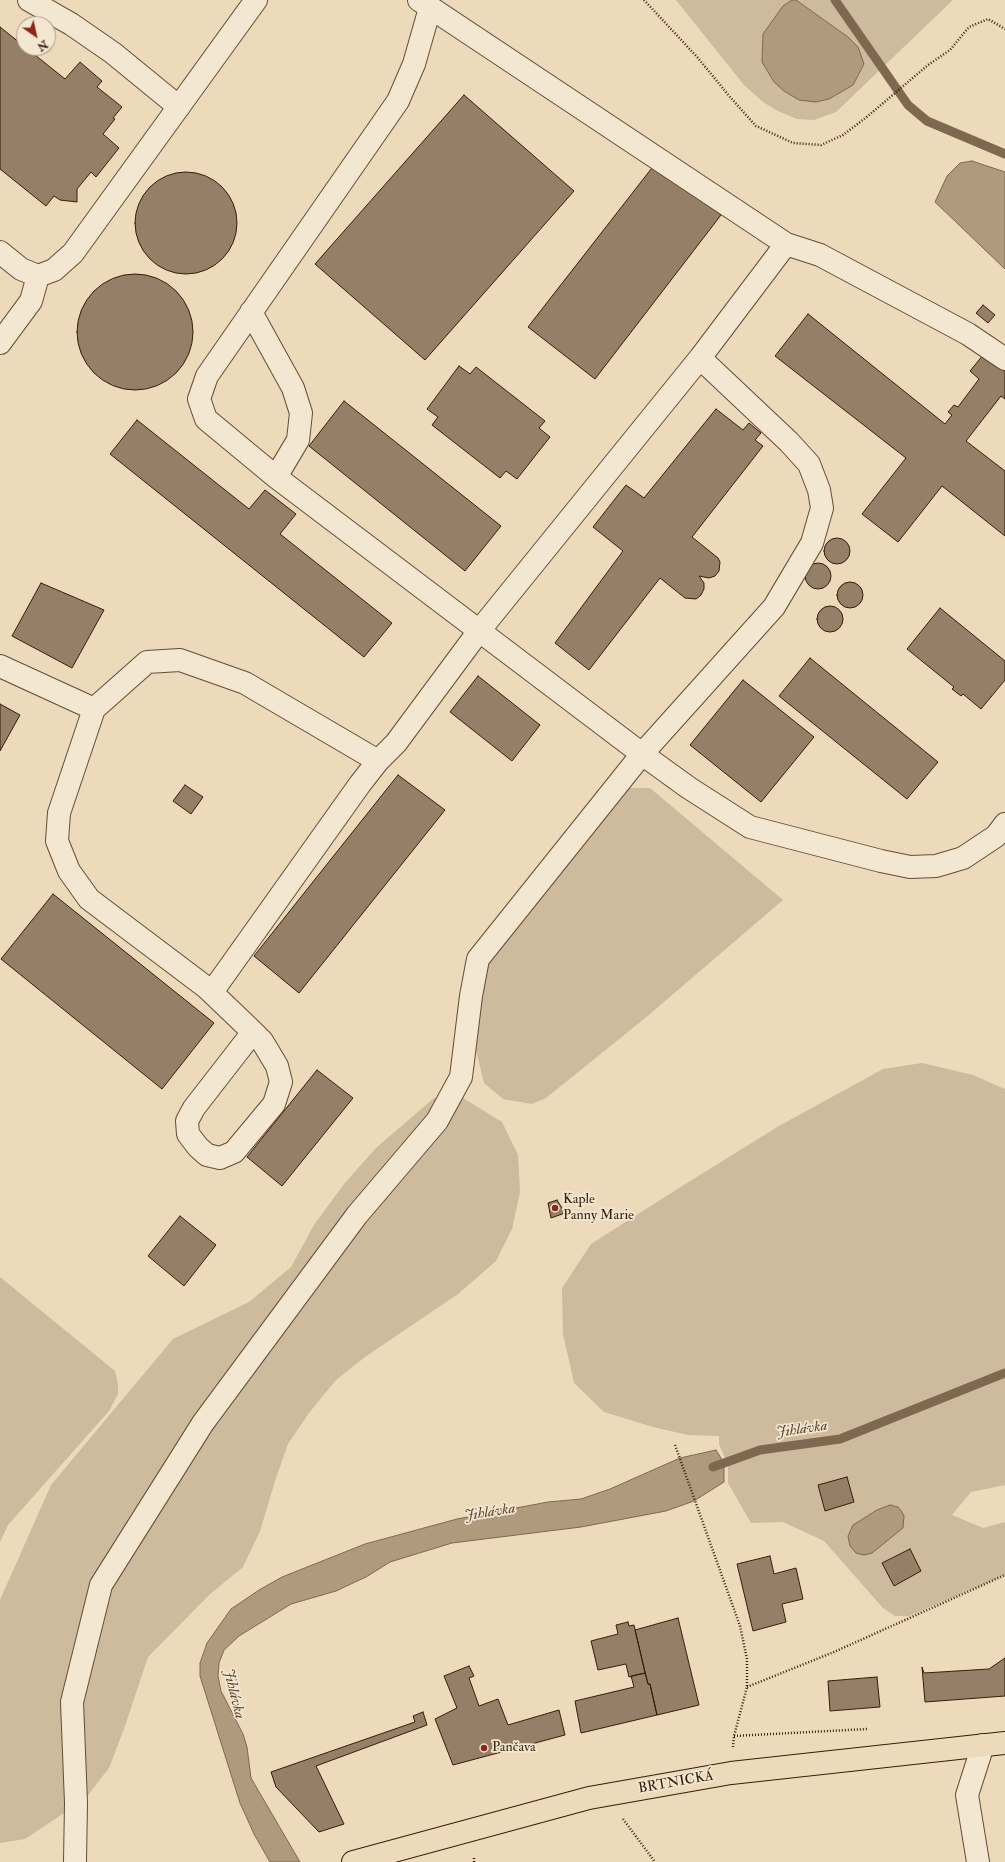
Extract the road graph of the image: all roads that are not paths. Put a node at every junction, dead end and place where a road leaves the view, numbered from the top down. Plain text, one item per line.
1 (30, 0) edge
2 (256, 0) edge
3 (424, 4) edge
4 (178, 107) junction
5 (786, 244) junction
6 (0, 252) edge
7 (38, 276) junction
8 (252, 312) junction
9 (0, 343) edge
10 (700, 358) junction
11 (1005, 359) edge
12 (276, 477) junction
13 (479, 631) junction
14 (0, 666) edge
15 (94, 709) junction
16 (642, 754) junction
17 (378, 761) junction
18 (1005, 824) edge
19 (212, 992) junction
20 (253, 1032) junction
21 (1005, 1743) edge
22 (983, 1745) junction
23 (75, 1862) edge
24 (353, 1862) edge
25 (978, 1862) edge

1 - 4 street
2 - 4 street
3 - 5 street
3 - 8 street
4 - 7 street
5 - 10 street
5 - 11 street
6 - 7 street
7 - 9 street
8 - 12 street
8 - 12 street
10 - 13 street
10 - 16 street
12 - 13 street
13 - 16 street
13 - 17 street
14 - 15 street
15 - 17 street
15 - 19 street
16 - 18 street
16 - 23 street
17 - 19 street
19 - 20 street
20 - 20 street
21 - 22 main road, BRTNICKÁ
22 - 24 main road, BRTNICKÁ
22 - 25 street

